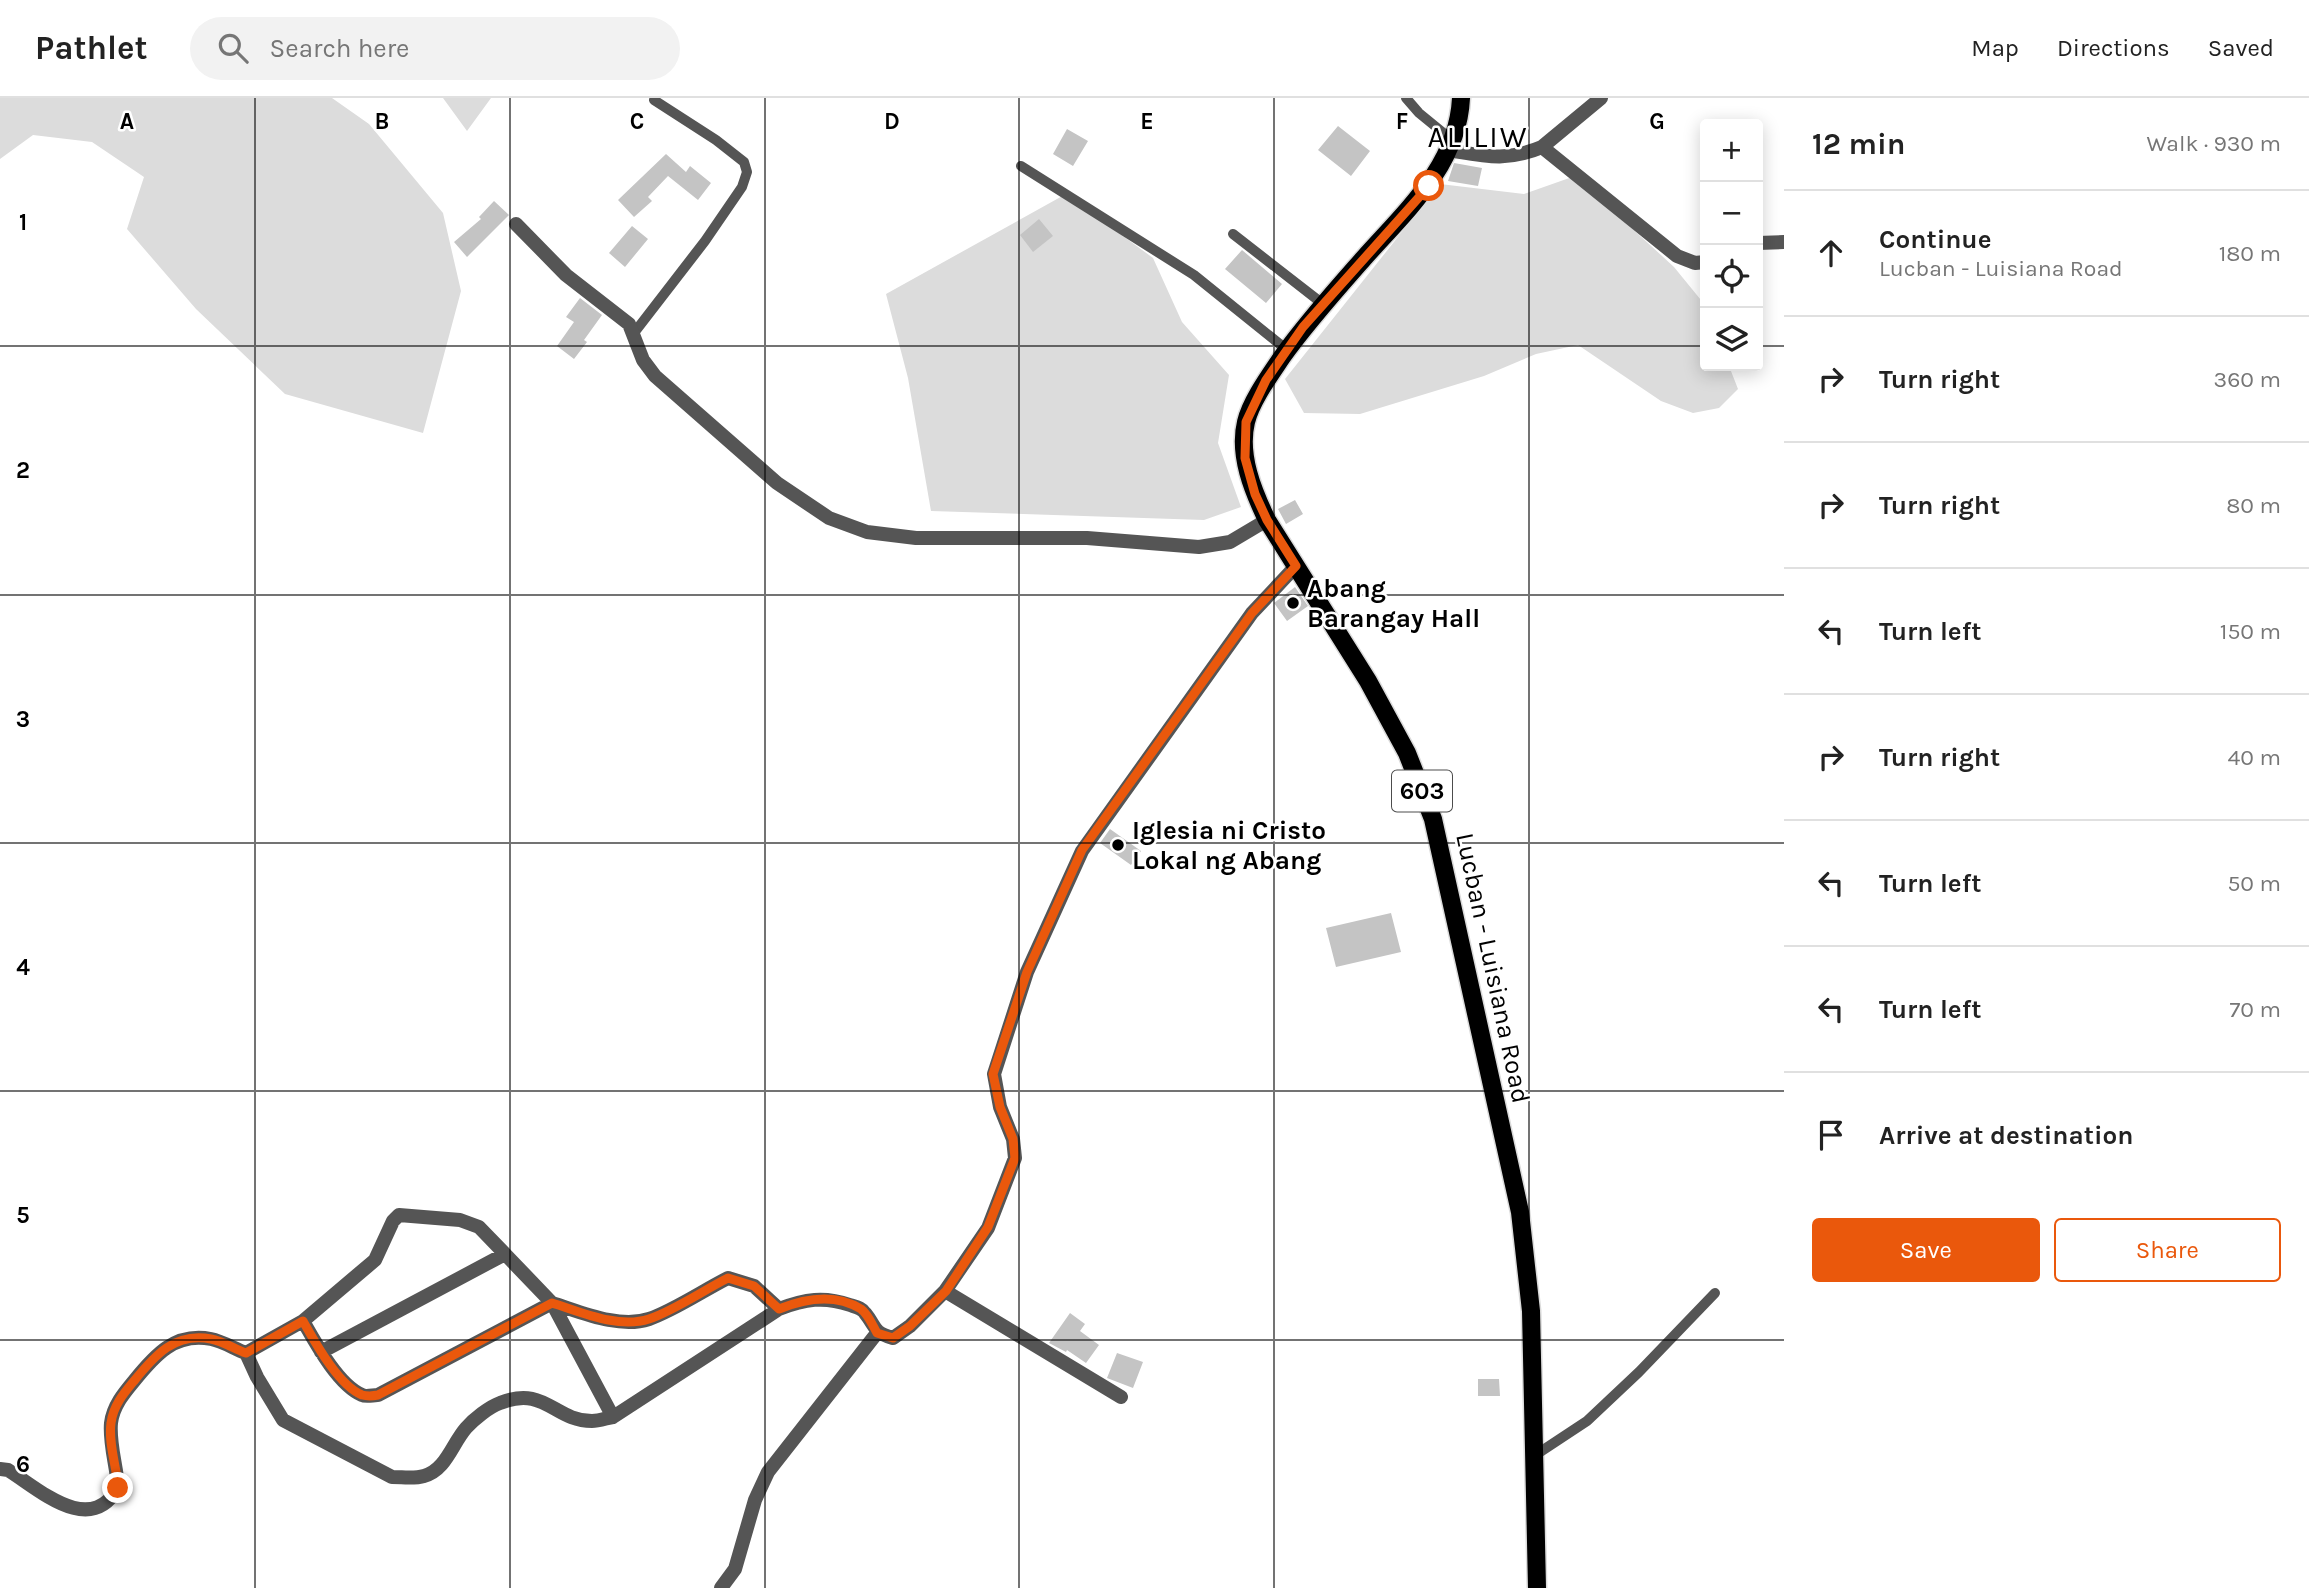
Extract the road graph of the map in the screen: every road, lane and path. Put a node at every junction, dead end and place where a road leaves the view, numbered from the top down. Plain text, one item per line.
1 (1406, 98) edge
2 (1461, 98) edge
3 (1601, 98) edge
4 (654, 100) edge
5 (1450, 145) junction
6 (1542, 147) junction
7 (1021, 166) dead end
8 (516, 224) dead end
9 (1233, 234) dead end
10 (1784, 242) edge
11 (1763, 243) edge
12 (1700, 262) edge
13 (1324, 304) junction
14 (634, 333) junction
15 (1287, 350) junction
16 (1267, 520) junction
17 (1296, 566) junction
18 (505, 1254) junction
19 (946, 1291) junction
20 (1715, 1293) dead end
21 (552, 1303) junction
22 (779, 1309) junction
23 (303, 1321) junction
24 (877, 1333) junction
25 (321, 1352) junction
26 (246, 1353) junction
27 (1121, 1397) dead end
28 (613, 1417) junction
29 (1532, 1457) junction
30 (0, 1469) edge
31 (722, 1588) edge
32 (1536, 1588) edge

1 - 5 lane
2 - 5 main road, Lucban - Luisiana Road / 603
3 - 6 street
4 - 14 lane
5 - 6 street
5 - 13 main road, Lucban - Luisiana Road / 603
6 - 12 street
7 - 15 lane
8 - 14 street
9 - 13 lane
10 - 11 street
13 - 15 main road, Lucban - Luisiana Road / 603
14 - 16 street
15 - 16 main road, Lucban - Luisiana Road / 603
16 - 17 main road, Lucban - Luisiana Road / 603
17 - 19 street
17 - 29 main road, Lucban - Luisiana Road / 603
18 - 21 street
18 - 23 street
18 - 25 street
19 - 24 street
19 - 27 street
20 - 29 lane
21 - 22 street
21 - 25 street
21 - 28 street
22 - 24 street
22 - 28 street
23 - 25 street
23 - 26 street
24 - 31 street
26 - 28 street
26 - 30 street
29 - 32 main road, Lucban - Luisiana Road / 603

